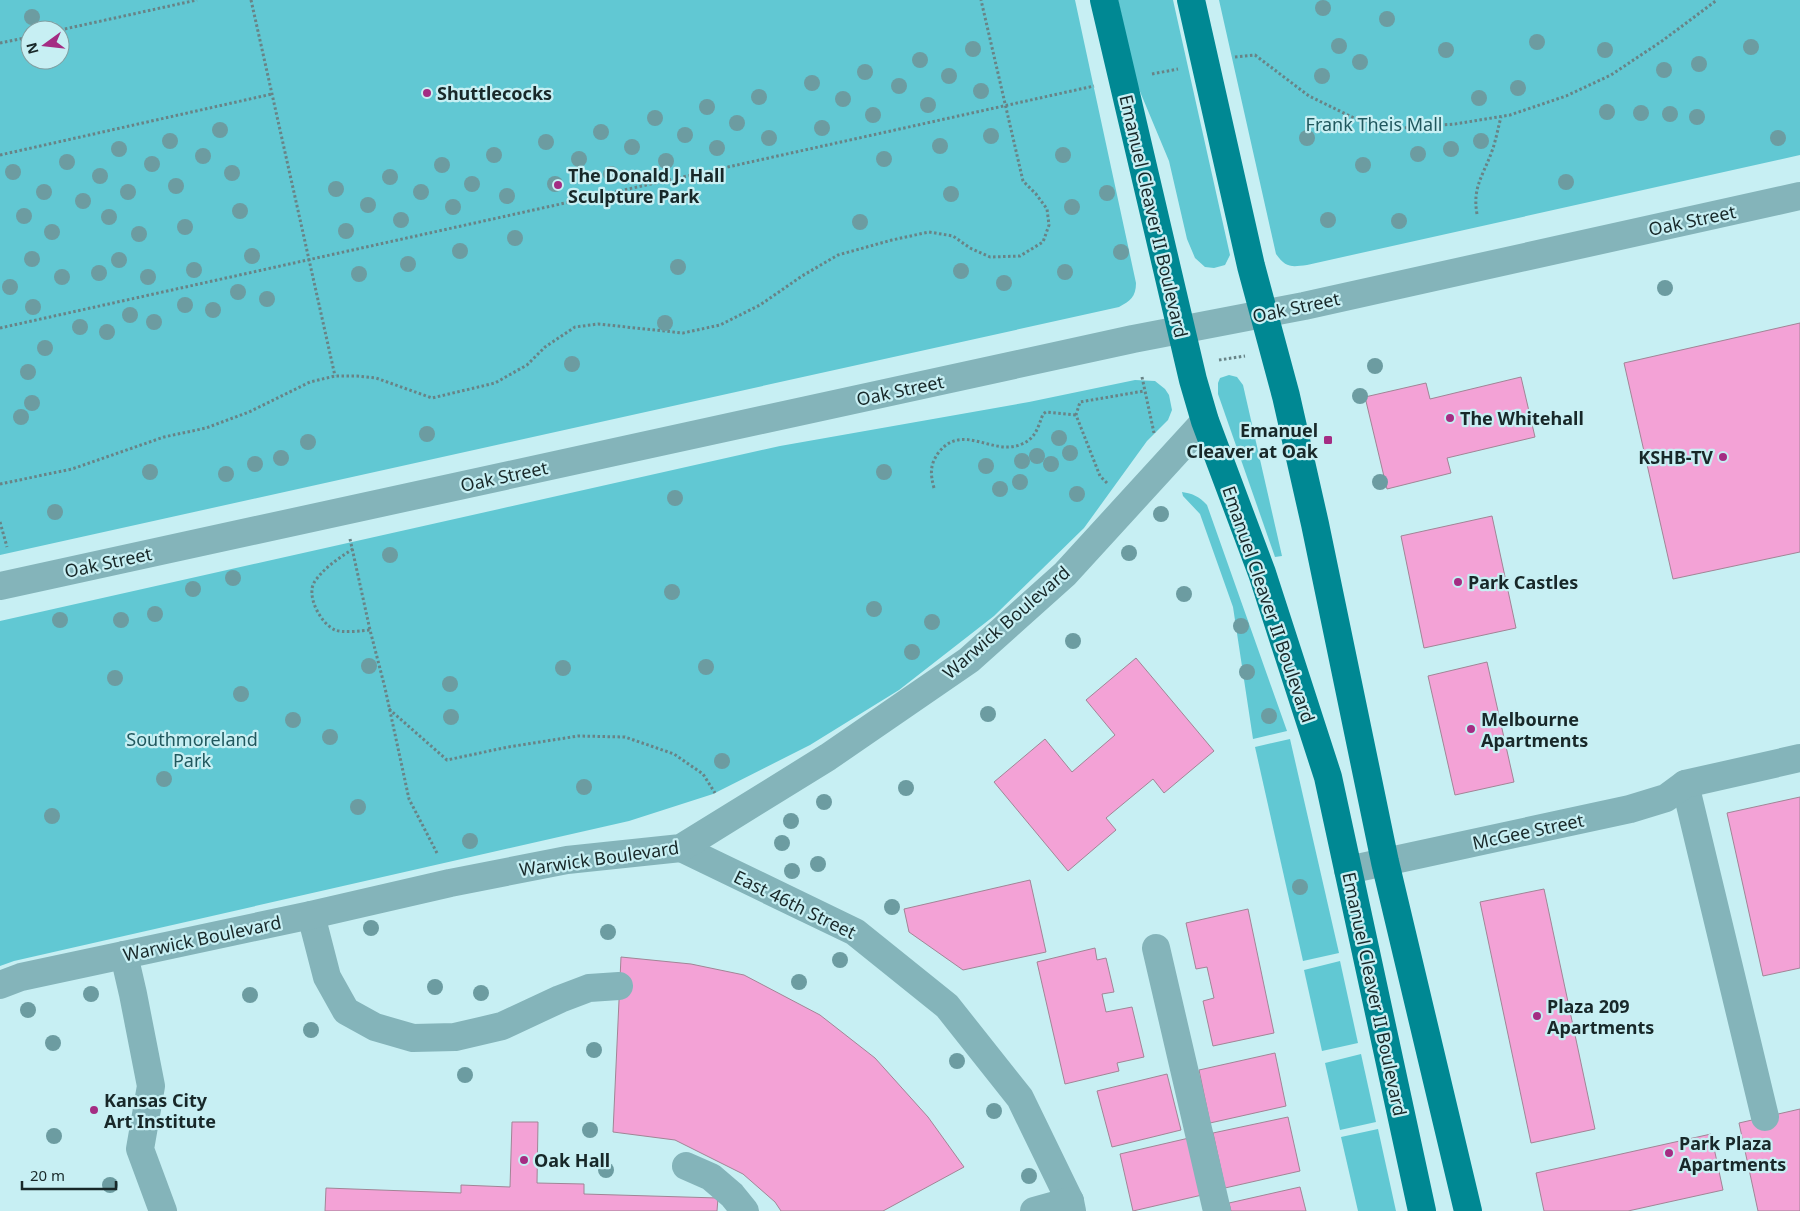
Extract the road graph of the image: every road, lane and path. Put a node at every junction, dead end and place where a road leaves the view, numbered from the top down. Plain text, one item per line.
1 (197, 0) edge
2 (251, 0) edge
3 (981, 0) edge
4 (1104, 0) edge
5 (1191, 0) edge
6 (1717, 0) edge
7 (70, 28) edge
8 (20, 39) edge
9 (0, 44) edge
10 (1232, 58) dead end
11 (1180, 69) dead end
12 (1145, 76) dead end
13 (1094, 86) dead end
14 (272, 94) junction
15 (1005, 106) junction
16 (1501, 117) junction
17 (0, 155) edge
18 (1800, 196) edge
19 (1477, 214) dead end
20 (309, 261) junction
21 (1264, 314) junction
22 (0, 328) edge
23 (1180, 330) junction
24 (1275, 352) junction
25 (1189, 364) junction
26 (335, 376) junction
27 (1142, 377) dead end
28 (1144, 391) junction
29 (1076, 415) junction
30 (1205, 421) junction
31 (1154, 434) dead end
32 (0, 484) edge
33 (934, 488) dead end
34 (1129, 504) junction
35 (0, 522) edge
36 (350, 539) dead end
37 (7, 547) dead end
38 (353, 549) junction
39 (0, 586) edge
40 (370, 630) junction
41 (389, 709) junction
42 (1800, 758) edge
43 (1695, 782) junction
44 (732, 817) junction
45 (681, 848) junction
46 (1385, 862) junction
47 (1348, 870) junction
48 (450, 883) junction
49 (311, 915) junction
50 (1156, 948) dead end
51 (124, 955) junction
52 (0, 985) edge
53 (619, 986) dead end
54 (1765, 1117) dead end
55 (686, 1166) dead end
56 (1071, 1206) edge
57 (163, 1211) edge
58 (745, 1211) edge
59 (1034, 1211) edge
60 (1218, 1211) edge
61 (1422, 1211) edge
62 (1468, 1211) edge

1 - 7 path
2 - 14 path
3 - 15 path
4 - 23 main road, Emanuel Cleaver II Boulevard
5 - 21 main road
6 - 16 path
8 - 9 path
10 - 16 path
11 - 12 path
13 - 15 path
14 - 17 path
14 - 20 path
15 - 20 path
15 - 26 path
16 - 19 path
18 - 21 street, Oak Street
20 - 22 path
20 - 26 path
21 - 23 street, Oak Street
21 - 24 main road
23 - 25 main road, Emanuel Cleaver II Boulevard
23 - 39 street, Oak Street
24 - 25 path
24 - 46 main road
25 - 30 main road, Emanuel Cleaver II Boulevard
26 - 32 path
27 - 28 path
28 - 29 path
28 - 31 path
29 - 33 path
29 - 34 path
30 - 34 street, Warwick Boulevard
30 - 47 main road, Emanuel Cleaver II Boulevard
34 - 44 street, Warwick Boulevard
35 - 37 path
36 - 38 path
38 - 40 path
38 - 40 path
40 - 41 path
41 - 44 path
41 - 48 path
42 - 43 street
43 - 46 street, McGee Street
43 - 54 street
44 - 45 street, Warwick Boulevard
45 - 48 street, Warwick Boulevard
45 - 56 street, East 46th Street
46 - 47 street, McGee Street
46 - 62 main road
47 - 61 main road, Emanuel Cleaver II Boulevard
48 - 49 street, Warwick Boulevard
49 - 51 street, Warwick Boulevard
49 - 53 street
50 - 60 street
51 - 52 street, Warwick Boulevard
51 - 57 street
55 - 58 street
56 - 59 street

